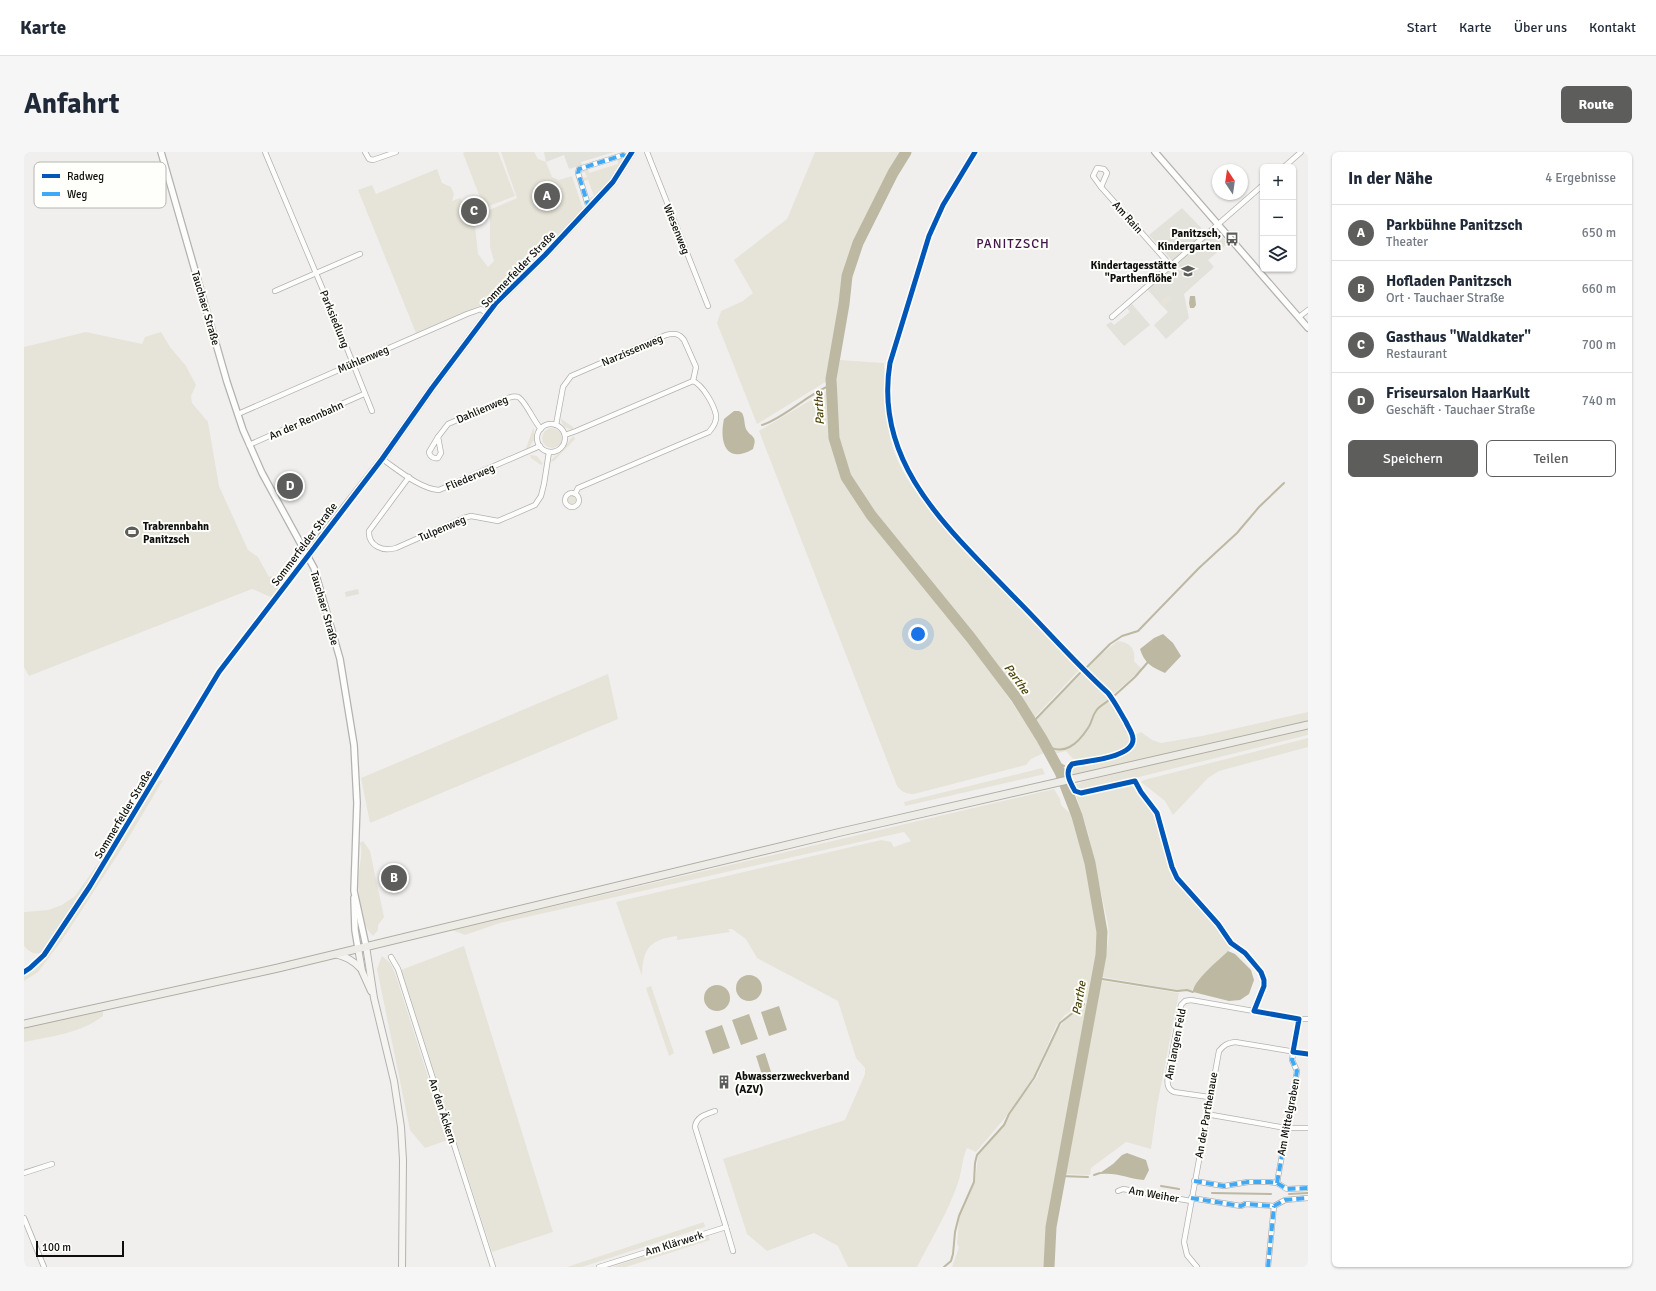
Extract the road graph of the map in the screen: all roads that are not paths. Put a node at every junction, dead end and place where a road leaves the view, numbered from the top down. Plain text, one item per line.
1 (161, 152) edge
2 (265, 152) edge
3 (365, 152) edge
4 (396, 152) edge
5 (632, 152) edge
6 (647, 152) edge
7 (1156, 152) edge
8 (1301, 152) edge
9 (628, 158) junction
10 (164, 162) edge
11 (1287, 164) edge
12 (166, 169) edge
13 (1101, 187) dead end
14 (1260, 189) edge
15 (589, 208) junction
16 (1219, 224) junction
17 (360, 254) dead end
18 (1171, 266) junction
19 (316, 272) junction
20 (275, 291) dead end
21 (708, 306) dead end
22 (1308, 310) edge
23 (488, 315) junction
24 (1112, 317) dead end
25 (1299, 317) junction
26 (1308, 328) edge
27 (353, 364) junction
28 (693, 381) junction
29 (364, 394) junction
30 (372, 411) dead end
31 (238, 414) junction
32 (556, 425) junction
33 (541, 429) junction
34 (565, 435) junction
35 (438, 437) dead end
36 (249, 445) junction
37 (540, 446) junction
38 (549, 452) junction
39 (382, 459) junction
40 (409, 477) junction
41 (575, 494) dead end
42 (308, 556) junction
43 (1308, 725) edge
44 (354, 891) junction
45 (366, 946) junction
46 (358, 948) junction
47 (334, 954) junction
48 (392, 957) dead end
49 (362, 971) junction
50 (24, 972) edge
51 (374, 998) junction
52 (1299, 1019) junction
53 (1308, 1019) edge
54 (24, 1024) edge
55 (1293, 1052) junction
56 (1308, 1054) edge
57 (1209, 1097) junction
58 (715, 1111) dead end
59 (1206, 1114) junction
60 (1286, 1128) junction
61 (1308, 1128) edge
62 (52, 1164) dead end
63 (24, 1173) edge
64 (1194, 1181) junction
65 (1276, 1183) junction
66 (1308, 1188) edge
67 (1118, 1191) dead end
68 (1308, 1198) edge
69 (1191, 1200) junction
70 (1274, 1206) junction
71 (24, 1218) edge
72 (726, 1227) junction
73 (733, 1250) dead end
74 (44, 1267) edge
75 (402, 1267) edge
76 (493, 1267) edge
77 (599, 1267) edge
78 (1197, 1267) edge
79 (1268, 1267) edge

1 - 10 street, Tauchaer Straße
2 - 19 street, Parksiedlung
3 - 4 street
5 - 9 street, Sommerfelder Straße
6 - 21 street, Wiesenweg
7 - 16 street
8 - 11 street
9 - 15 street, Sommerfelder Straße
9 - 15 street
12 - 31 street, Tauchaer Straße
13 - 18 street, Am Rain
14 - 16 street
15 - 23 street, Sommerfelder Straße
16 - 18 street
16 - 25 street
17 - 19 street
18 - 24 street
19 - 20 street
19 - 27 street, Parksiedlung
22 - 25 street
23 - 27 street, Mühlenweg
23 - 39 street, Sommerfelder Straße
25 - 26 street
27 - 29 street, Parksiedlung
27 - 31 street, Mühlenweg
28 - 32 street, Narzissenweg
28 - 34 street
28 - 41 street
29 - 30 street, Parksiedlung
29 - 36 street, An der Rennbahn
31 - 36 street, Tauchaer Straße
32 - 33 street
32 - 34 street
33 - 35 street, Dahlienweg
33 - 37 street
34 - 38 street
36 - 42 street, Tauchaer Straße
37 - 38 street
37 - 40 street, Fliederweg
38 - 40 street, Tulpenweg
39 - 40 street, Fliederweg
39 - 42 street, Sommerfelder Straße
42 - 44 street, Tauchaer Straße
42 - 50 street, Sommerfelder Straße
43 - 45 main road
44 - 45 street, Tauchaer Straße
44 - 46 street
45 - 46 main road
45 - 51 main road
46 - 47 main road
46 - 49 main road
47 - 49 main road
47 - 54 main road
48 - 76 street, An den Äckern
49 - 51 main road
51 - 75 main road
52 - 53 street, Am langen Feld
52 - 55 street
52 - 57 street, Am langen Feld
55 - 56 street, An der Parthenaue
55 - 57 street, An der Parthenaue
55 - 60 street, Am Mittelgraben
57 - 59 street, An der Parthenaue
58 - 72 street
59 - 60 street
59 - 64 street, An der Parthenaue
60 - 61 street
60 - 65 street, Am Mittelgraben
62 - 63 street
64 - 65 street
64 - 69 street, An der Parthenaue
65 - 66 street
67 - 69 street, Am Weiher
68 - 70 street
69 - 70 street, Am Weiher
69 - 78 street, An der Parthenaue
70 - 79 street
71 - 74 street
72 - 73 street
72 - 77 street, Am Klärwerk

